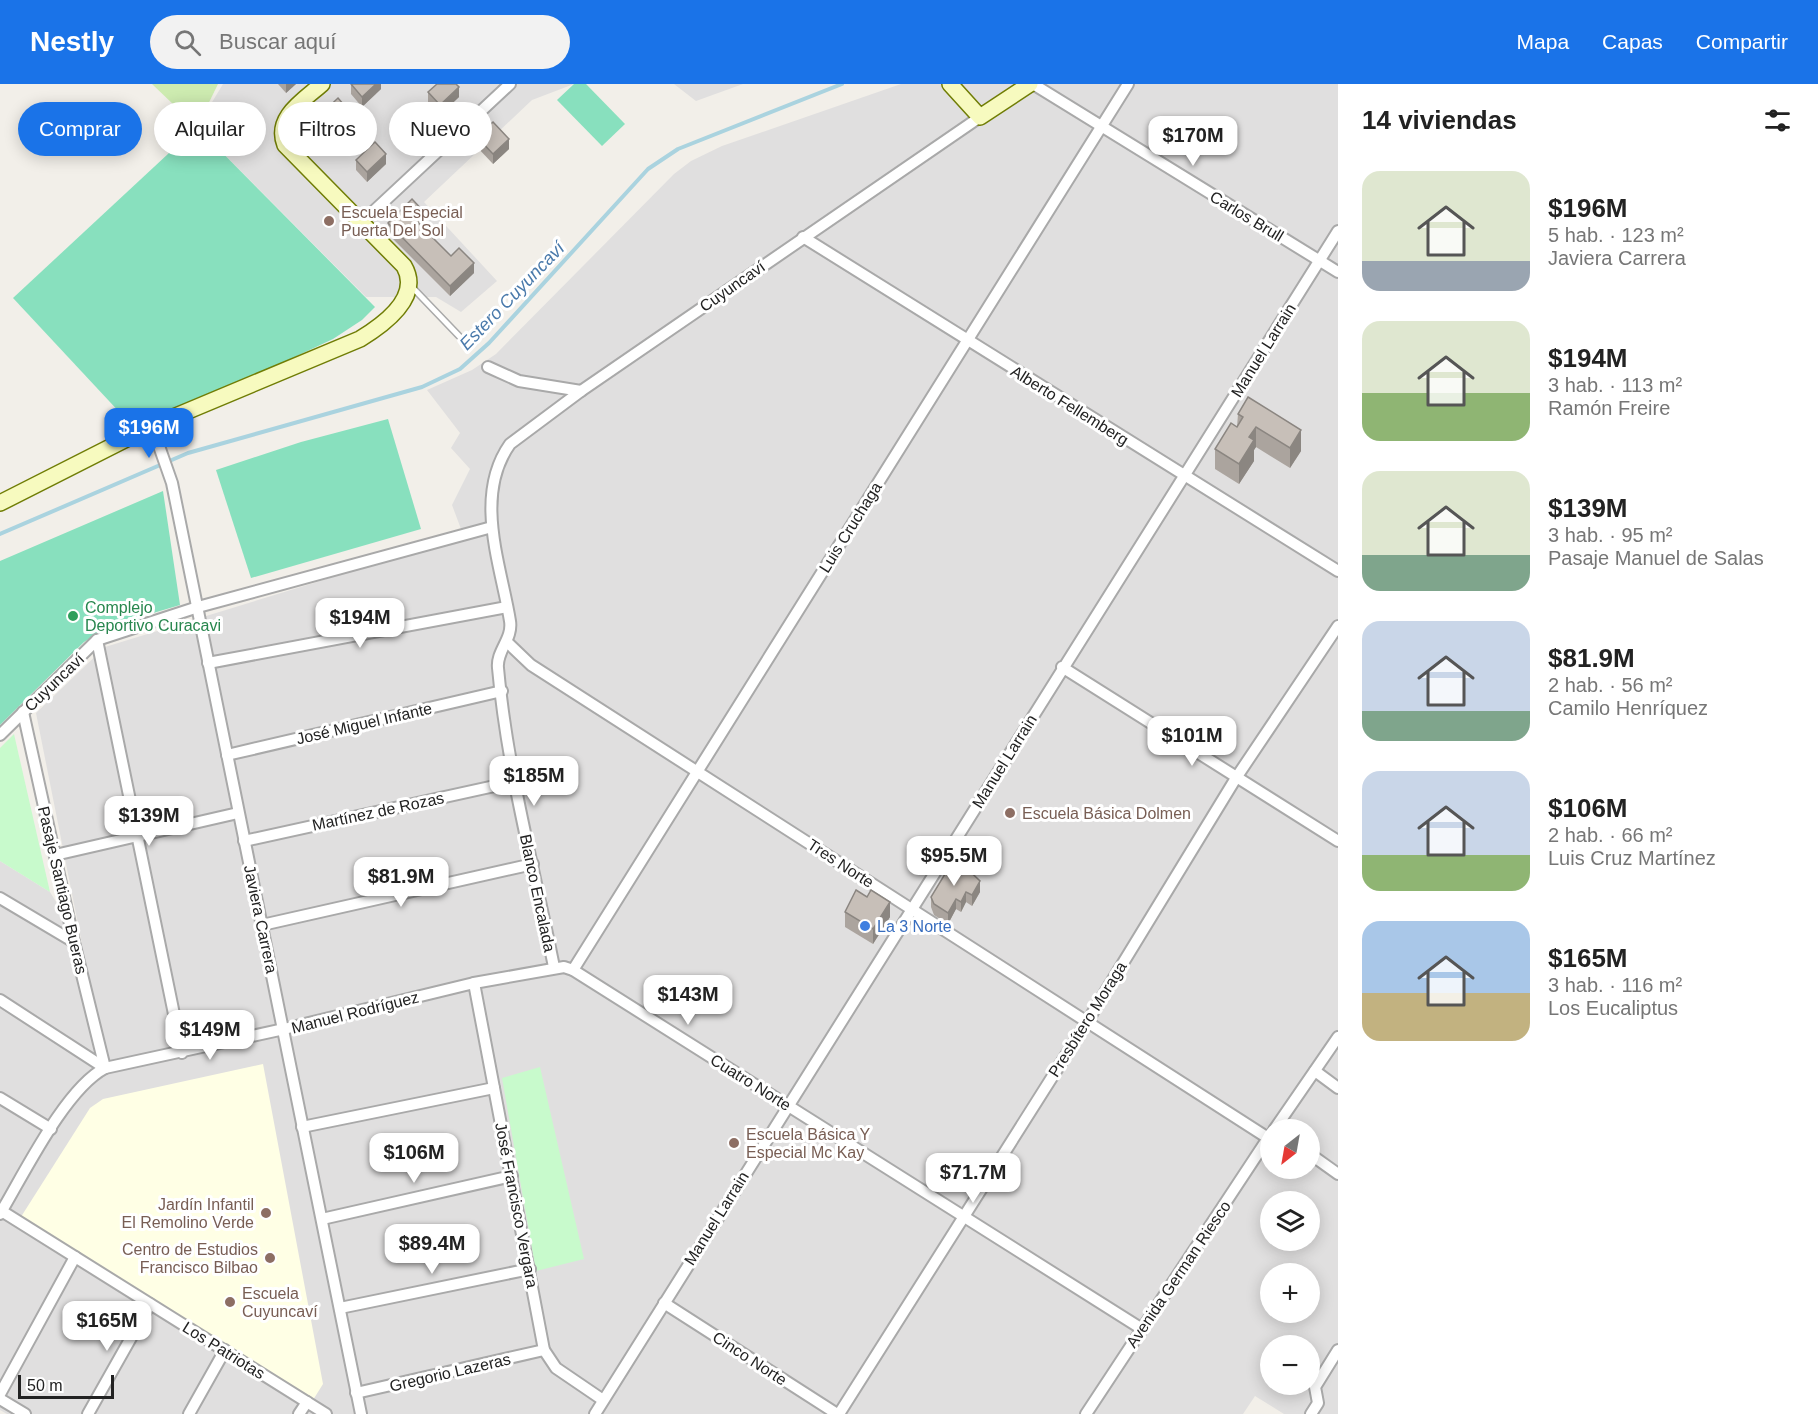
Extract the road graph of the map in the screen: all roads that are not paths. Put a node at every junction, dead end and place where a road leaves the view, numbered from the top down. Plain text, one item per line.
1 (322, 84) edge
2 (510, 84) edge
3 (950, 84) edge
4 (1031, 84) edge
5 (1128, 84) edge
6 (980, 117) junction
7 (1101, 128) junction
8 (362, 222) junction
9 (1338, 231) edge
10 (803, 237) junction
11 (1320, 260) junction
12 (1338, 272) edge
13 (409, 283) junction
14 (459, 336) dead end
15 (967, 340) junction
16 (488, 367) dead end
17 (581, 391) junction
18 (152, 426) junction
19 (1184, 476) junction
20 (0, 503) edge
21 (492, 526) junction
22 (1338, 571) edge
23 (198, 607) junction
24 (507, 607) junction
25 (1338, 626) edge
26 (97, 640) junction
27 (507, 642) junction
28 (208, 663) junction
29 (1062, 667) junction
30 (502, 691) junction
31 (23, 712) junction
32 (0, 735) edge
33 (227, 755) junction
34 (698, 771) junction
35 (1236, 778) junction
36 (513, 782) junction
37 (238, 813) junction
38 (137, 836) junction
39 (244, 841) junction
40 (1338, 841) edge
41 (54, 855) junction
42 (533, 864) junction
43 (0, 898) edge
44 (911, 908) junction
45 (262, 924) junction
46 (74, 942) junction
47 (554, 967) junction
48 (573, 970) junction
49 (474, 983) junction
50 (0, 1000) edge
51 (1087, 1022) junction
52 (284, 1029) junction
53 (1338, 1036) edge
54 (182, 1053) junction
55 (105, 1068) junction
56 (1315, 1071) junction
57 (494, 1088) junction
58 (1338, 1088) edge
59 (0, 1098) edge
60 (787, 1105) junction
61 (1281, 1119) edge
62 (302, 1127) junction
63 (1260, 1127) edge
64 (51, 1129) junction
65 (1260, 1151) edge
66 (1320, 1161) edge
67 (1338, 1174) edge
68 (512, 1176) junction
69 (1, 1212) edge
70 (964, 1215) junction
71 (322, 1219) junction
72 (75, 1257) junction
73 (530, 1269) junction
74 (664, 1303) junction
75 (150, 1304) junction
76 (340, 1308) junction
77 (1142, 1329) junction
78 (225, 1350) junction
79 (544, 1350) junction
80 (1338, 1350) edge
81 (356, 1393) junction
82 (0, 1397) edge
83 (603, 1400) junction
84 (307, 1402) junction
85 (24, 1414) edge
86 (88, 1414) edge
87 (189, 1414) edge
88 (299, 1414) edge
89 (326, 1414) edge
90 (361, 1414) edge
91 (595, 1414) edge
92 (838, 1414) edge
93 (1086, 1414) edge
94 (1311, 1414) edge

1 - 8 street
2 - 8 street
3 - 6 street
4 - 6 street, Cuyuncaví
4 - 7 street, Carlos Brull
5 - 7 street, Luis Cruchaga
6 - 10 street, Cuyuncaví
7 - 11 street, Carlos Brull
7 - 15 street, Luis Cruchaga
8 - 13 street
9 - 11 street, Manuel Larrain
10 - 15 street, Alberto Fellemberg
10 - 17 street, Cuyuncaví
11 - 12 street, Carlos Brull
11 - 19 street, Manuel Larrain
13 - 14 lane
13 - 18 street
15 - 19 street, Alberto Fellemberg
15 - 34 street, Luis Cruchaga
16 - 17 street
17 - 21 street, Cuyuncaví
18 - 20 street
18 - 23 street, Javiera Carrera
19 - 22 street, Alberto Fellemberg
19 - 29 street, Manuel Larrain
21 - 23 street, Cuyuncaví
21 - 24 street, Cuyuncaví
23 - 26 street, Cuyuncaví
23 - 28 street, Javiera Carrera
24 - 27 street, Cuyuncaví
24 - 28 street
25 - 35 street, Presbítero Moraga
26 - 31 street, Cuyuncaví
26 - 38 street
27 - 30 street, Blanco Encalada
27 - 34 street, Tres Norte
28 - 33 street, Javiera Carrera
29 - 35 street
29 - 44 street, Manuel Larrain
30 - 33 street, José Miguel Infante
30 - 36 street, Blanco Encalada
31 - 32 street, Cuyuncaví
31 - 41 street, Pasaje Santiago Bueras
33 - 37 street, Javiera Carrera
34 - 44 street, Tres Norte
34 - 48 street, Luis Cruchaga
35 - 40 street
35 - 51 street, Presbítero Moraga
36 - 39 street, Martínez de Rozas
36 - 42 street, Blanco Encalada
37 - 38 street
37 - 39 street, Javiera Carrera
38 - 41 street
38 - 54 street
39 - 45 street, Javiera Carrera
41 - 46 street, Pasaje Santiago Bueras
42 - 45 street
42 - 47 street, Blanco Encalada
43 - 46 street
44 - 51 street, Tres Norte
44 - 60 street, Manuel Larrain
45 - 52 street, Javiera Carrera
46 - 55 street, Pasaje Santiago Bueras
47 - 48 street, Manuel Rodríguez
47 - 49 street, Manuel Rodríguez
48 - 60 street, Cuatro Norte
49 - 52 street, Manuel Rodríguez
49 - 57 street, José Francisco Vergara
50 - 55 street
51 - 63 street, Tres Norte
51 - 70 street, Presbítero Moraga
52 - 54 street, Manuel Rodríguez
52 - 62 street, Javiera Carrera
53 - 56 street, Avenida German Riesco
54 - 55 street, Manuel Rodríguez
55 - 64 street, Manuel Rodríguez
56 - 58 street
56 - 61 street, Avenida German Riesco
57 - 62 street
57 - 68 street, José Francisco Vergara
59 - 64 street
60 - 70 street, Cuatro Norte
60 - 74 street, Manuel Larrain
62 - 71 street, Javiera Carrera
64 - 69 street, Manuel Rodríguez
65 - 77 street, Avenida German Riesco
66 - 67 street
68 - 71 street
68 - 73 street, José Francisco Vergara
69 - 72 street, Los Patriotas
70 - 77 street, Cuatro Norte
70 - 92 street, Presbítero Moraga
71 - 76 street, Javiera Carrera
72 - 75 street, Los Patriotas
72 - 82 street
73 - 76 street
73 - 79 street, José Francisco Vergara
74 - 83 street, Manuel Larrain
74 - 92 street, Cinco Norte
75 - 78 street, Los Patriotas
75 - 86 street
76 - 81 street, Javiera Carrera
77 - 93 street, Avenida German Riesco
78 - 84 street, Los Patriotas
78 - 87 street
79 - 81 street, Gregorio Lazeras
79 - 83 street, José Francisco Vergara
80 - 94 street
81 - 90 street, Javiera Carrera
82 - 85 street
83 - 91 street, Manuel Larrain
84 - 88 street
84 - 89 street, Los Patriotas

